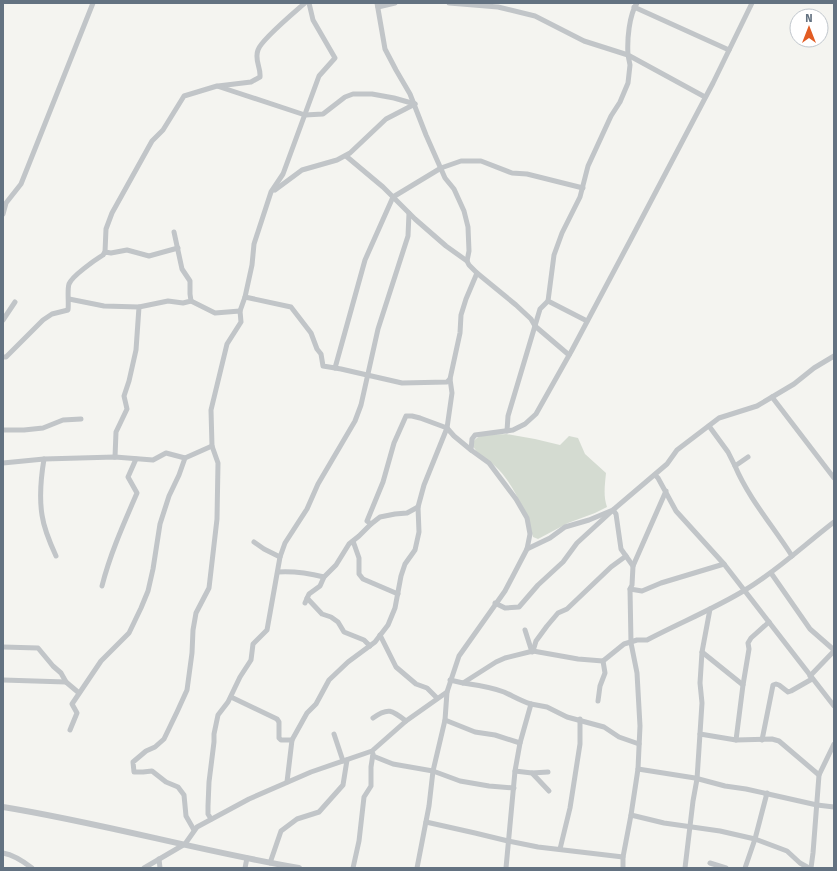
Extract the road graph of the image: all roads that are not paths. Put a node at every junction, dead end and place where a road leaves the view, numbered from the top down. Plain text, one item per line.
1 (93, 3) edge
2 (305, 3) edge
3 (309, 3) edge
4 (395, 3) edge
5 (449, 3) edge
6 (752, 3) edge
7 (377, 5) edge
8 (636, 5) edge
9 (729, 50) junction
10 (628, 55) junction
11 (217, 86) junction
12 (706, 97) junction
13 (415, 104) junction
14 (305, 115) junction
15 (346, 156) junction
16 (441, 168) junction
17 (583, 188) junction
18 (271, 192) junction
19 (393, 197) junction
20 (409, 213) junction
21 (3, 214) edge
22 (174, 232) dead end
23 (178, 248) junction
24 (105, 252) junction
25 (466, 261) junction
26 (477, 273) junction
27 (245, 297) junction
28 (69, 299) junction
29 (191, 301) junction
30 (548, 301) junction
31 (15, 302) dead end
32 (139, 307) junction
33 (240, 311) junction
34 (3, 320) edge
35 (587, 321) junction
36 (535, 326) junction
37 (569, 355) junction
38 (834, 356) edge
39 (3, 357) edge
40 (335, 368) junction
41 (367, 375) junction
42 (450, 379) junction
43 (772, 396) junction
44 (81, 419) dead end
45 (709, 426) junction
46 (447, 428) junction
47 (3, 430) edge
48 (507, 431) junction
49 (212, 446) junction
50 (471, 450) junction
51 (748, 457) dead end
52 (115, 458) junction
53 (185, 458) junction
54 (44, 459) junction
55 (136, 459) junction
56 (3, 463) edge
57 (735, 466) junction
58 (655, 475) junction
59 (834, 478) edge
60 (666, 491) junction
61 (418, 507) junction
62 (613, 510) junction
63 (834, 522) edge
64 (371, 524) junction
65 (353, 541) junction
66 (254, 542) dead end
67 (527, 549) junction
68 (56, 556) dead end
69 (626, 556) junction
70 (792, 556) junction
71 (280, 557) junction
72 (724, 564) junction
73 (633, 566) junction
74 (278, 572) junction
75 (771, 573) junction
76 (324, 578) junction
77 (102, 586) dead end
78 (630, 589) junction
79 (744, 591) junction
80 (398, 594) junction
81 (496, 603) junction
82 (710, 609) junction
83 (769, 622) junction
84 (525, 630) dead end
85 (380, 635) junction
86 (631, 642) junction
87 (370, 646) junction
88 (3, 647) edge
89 (834, 650) edge
90 (533, 651) junction
91 (702, 652) junction
92 (603, 661) junction
93 (811, 677) junction
94 (3, 680) edge
95 (450, 680) junction
96 (66, 682) junction
97 (463, 682) junction
98 (743, 685) junction
99 (447, 692) junction
100 (79, 693) junction
101 (230, 697) junction
102 (437, 698) junction
103 (598, 701) dead end
104 (531, 704) junction
105 (834, 706) edge
106 (373, 718) dead end
107 (580, 719) junction
108 (445, 720) junction
109 (406, 721) junction
110 (70, 730) dead end
111 (334, 734) dead end
112 (700, 734) junction
113 (292, 740) junction
114 (736, 740) junction
115 (762, 740) junction
116 (520, 743) junction
117 (639, 744) junction
118 (834, 744) edge
119 (373, 754) junction
120 (345, 761) junction
121 (638, 768) junction
122 (433, 771) junction
123 (515, 771) junction
124 (548, 772) dead end
125 (532, 773) junction
126 (819, 775) junction
127 (697, 779) junction
128 (287, 782) junction
129 (514, 788) junction
130 (548, 791) dead end
131 (767, 793) junction
132 (817, 805) junction
133 (3, 807) edge
134 (834, 807) edge
135 (631, 815) junction
136 (211, 820) junction
137 (426, 822) junction
138 (691, 827) junction
139 (194, 830) junction
140 (755, 839) junction
141 (508, 841) junction
142 (185, 844) junction
143 (560, 849) junction
144 (3, 853) edge
145 (623, 857) junction
146 (247, 858) junction
147 (159, 860) junction
148 (710, 864) dead end
149 (272, 865) edge
150 (32, 868) edge
151 (144, 868) edge
152 (160, 868) edge
153 (245, 868) edge
154 (299, 868) edge
155 (353, 868) edge
156 (417, 868) edge
157 (506, 868) edge
158 (623, 868) edge
159 (685, 868) edge
160 (726, 868) edge
161 (745, 868) edge
162 (810, 868) edge

1 - 21 street
2 - 11 street
3 - 14 street
4 - 7 street
5 - 10 street
6 - 9 street
7 - 13 street
8 - 9 street
8 - 10 street
9 - 12 street
10 - 12 street
10 - 17 street
11 - 14 street
11 - 24 street
12 - 35 street
13 - 14 street
13 - 15 street
13 - 16 street
14 - 18 street
15 - 18 street
15 - 19 street
16 - 17 street
16 - 19 street
16 - 25 street
17 - 30 street
18 - 27 street
19 - 20 street
19 - 40 street
20 - 25 street
20 - 41 street
22 - 23 street
23 - 24 street
23 - 29 street
24 - 28 street
25 - 26 street
26 - 36 street
26 - 42 street
27 - 33 street
27 - 40 street
28 - 32 street
28 - 39 street
29 - 32 street
29 - 33 street
30 - 35 street
30 - 36 street
31 - 34 street
32 - 52 street
33 - 49 street
35 - 37 street
36 - 37 street
36 - 48 street
37 - 48 street
38 - 43 street
40 - 41 street
41 - 42 street
41 - 71 street
42 - 46 street
43 - 45 street
43 - 59 street
44 - 47 street
45 - 57 street
45 - 58 street
46 - 50 street
46 - 61 street
46 - 64 street
48 - 50 street
49 - 53 street
49 - 139 street
50 - 67 street
51 - 57 street
52 - 54 street
52 - 55 street
53 - 55 street
53 - 100 street
54 - 56 street
54 - 68 street
55 - 77 street
57 - 70 street
58 - 60 street
58 - 62 street
60 - 72 street
60 - 73 street
61 - 64 street
61 - 80 street
62 - 67 street
62 - 69 street
62 - 81 street
63 - 70 street
64 - 65 street
65 - 76 street
65 - 80 street
66 - 71 street
67 - 81 street
69 - 73 street
69 - 90 street
70 - 75 street
71 - 74 street
72 - 78 street
72 - 79 street
73 - 78 street
74 - 76 street
74 - 101 street
75 - 79 street
75 - 89 street
76 - 87 street
78 - 86 street
79 - 82 street
79 - 83 street
80 - 85 street
81 - 95 street
82 - 86 street
82 - 91 street
83 - 93 street
83 - 98 street
84 - 90 street
85 - 87 street
85 - 102 street
86 - 92 street
86 - 117 street
87 - 113 street
88 - 96 street
89 - 93 street
90 - 92 street
90 - 97 street
91 - 98 street
91 - 112 street
92 - 103 street
93 - 105 street
93 - 115 street
94 - 96 street
95 - 97 street
95 - 99 street
96 - 100 street
97 - 104 street
98 - 114 street
99 - 102 street
99 - 108 street
100 - 110 street
101 - 113 street
101 - 136 street
102 - 109 street
104 - 107 street
104 - 116 street
106 - 109 street
107 - 117 street
107 - 143 street
108 - 116 street
108 - 122 street
109 - 119 street
111 - 120 street
112 - 114 street
112 - 127 street
113 - 128 street
114 - 115 street
115 - 126 street
116 - 123 street
117 - 121 street
118 - 126 street
119 - 120 street
119 - 122 street
119 - 155 street
120 - 128 street
120 - 149 street
121 - 127 street
121 - 135 street
122 - 129 street
122 - 137 street
123 - 125 street
123 - 129 street
124 - 125 street
125 - 130 street
126 - 132 street
127 - 131 street
127 - 138 street
128 - 136 street
129 - 141 street
131 - 132 street
131 - 140 street
132 - 134 street
132 - 162 street
133 - 142 street
135 - 138 street
135 - 145 street
136 - 139 street
137 - 141 street
137 - 156 street
138 - 140 street
138 - 159 street
139 - 142 street
140 - 161 street
140 - 162 street
141 - 143 street
141 - 157 street
142 - 146 street
142 - 147 street
143 - 145 street
144 - 150 street
145 - 158 street
146 - 149 street
146 - 153 street
147 - 151 street
147 - 152 street
148 - 160 street
149 - 154 street

